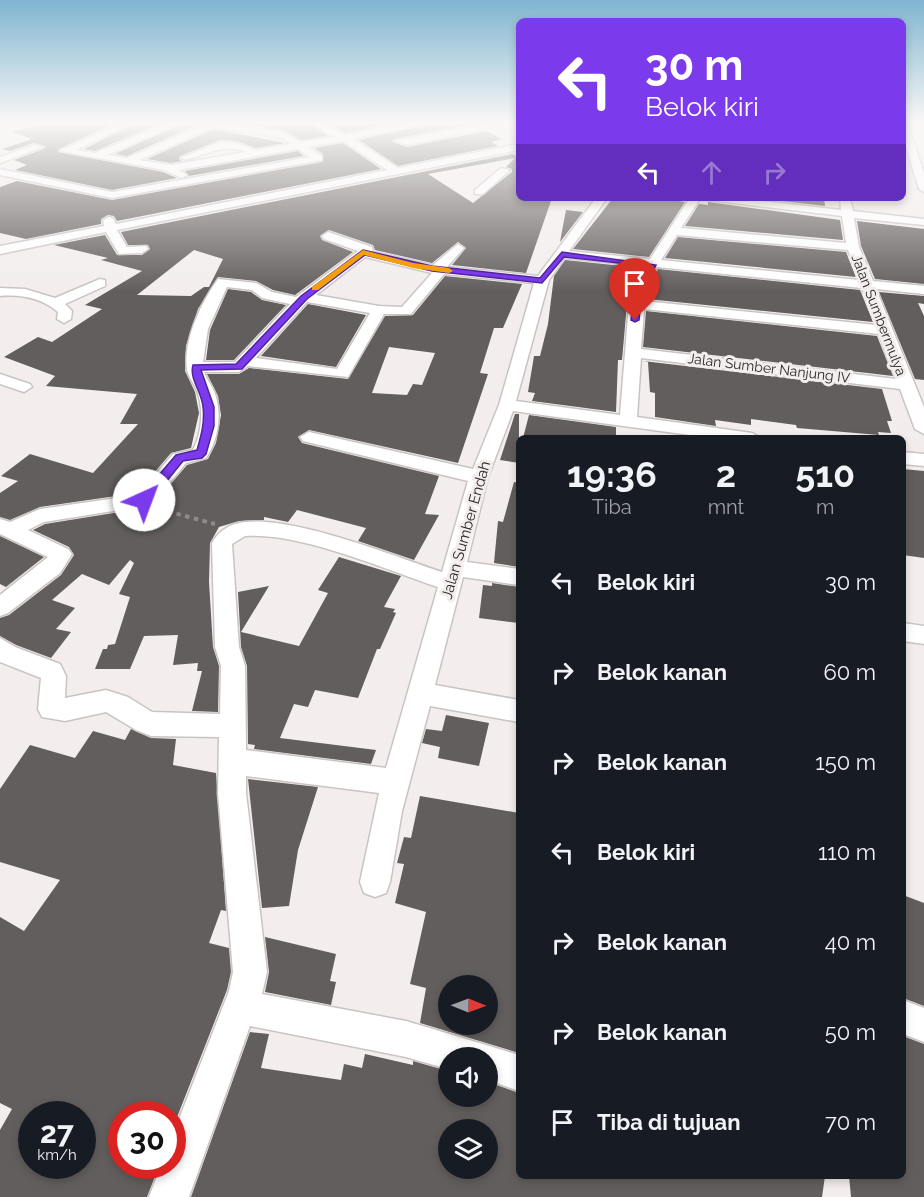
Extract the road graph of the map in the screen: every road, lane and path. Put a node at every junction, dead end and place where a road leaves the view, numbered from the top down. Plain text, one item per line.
1 (38, 180) edge
2 (183, 180) edge
3 (245, 180) edge
4 (286, 180) edge
5 (357, 180) edge
6 (496, 180) edge
7 (110, 181) dead end
8 (336, 184) junction
9 (143, 190) junction
10 (360, 191) dead end
11 (479, 192) dead end
12 (198, 193) junction
13 (600, 201) edge
14 (693, 201) edge
15 (731, 201) edge
16 (845, 201) edge
17 (846, 214) junction
18 (924, 222) edge
19 (110, 225) junction
20 (672, 231) junction
21 (325, 241) dead end
22 (383, 245) dead end
23 (853, 247) junction
24 (458, 248) dead end
25 (142, 249) dead end
26 (0, 250) edge
27 (363, 253) junction
28 (562, 254) junction
29 (652, 265) junction
30 (439, 270) junction
31 (542, 280) junction
32 (100, 283) dead end
33 (867, 285) junction
34 (924, 290) edge
35 (0, 292) edge
36 (302, 299) junction
37 (55, 303) junction
38 (636, 304) junction
39 (379, 310) junction
40 (64, 320) dead end
41 (886, 330) junction
42 (632, 352) junction
43 (244, 362) junction
44 (196, 367) junction
45 (0, 379) edge
46 (906, 385) junction
47 (24, 387) dead end
48 (507, 405) junction
49 (628, 422) junction
50 (924, 429) edge
51 (729, 435) edge
52 (309, 437) dead end
53 (906, 458) edge
54 (924, 460) edge
55 (479, 477) junction
56 (144, 500) junction
57 (5, 528) edge
58 (225, 536) junction
59 (453, 576) junction
60 (516, 578) edge
61 (0, 607) edge
62 (906, 632) edge
63 (924, 635) edge
64 (0, 648) edge
65 (420, 693) junction
66 (516, 710) edge
67 (231, 725) junction
68 (231, 760) junction
69 (396, 782) junction
70 (375, 882) dead end
71 (240, 1007) junction
72 (906, 1018) edge
73 (924, 1025) edge
74 (438, 1048) edge
75 (498, 1066) edge
76 (516, 1072) edge
77 (169, 1197) edge

1 - 9 street
2 - 12 street
3 - 12 street
4 - 12 street
5 - 8 street
6 - 11 street
7 - 9 street
8 - 10 street
8 - 19 street
9 - 12 street
12 - 19 street
13 - 28 street, Jalan Sumber Endah
14 - 20 street
15 - 17 street
16 - 17 street, Jalan Sumbermulya
17 - 18 street
17 - 23 street, Jalan Sumbermulya
19 - 25 street
19 - 26 street
20 - 23 street
20 - 29 street
21 - 27 street
22 - 27 street
23 - 33 street, Jalan Sumbermulya
24 - 30 street
27 - 30 street
27 - 36 street
28 - 29 street
28 - 31 street, Jalan Sumber Endah
29 - 33 street
29 - 38 street
30 - 31 street
30 - 39 street
31 - 48 street, Jalan Sumber Endah
32 - 37 street
33 - 34 street
33 - 41 street, Jalan Sumbermulya
35 - 37 street
36 - 39 street
36 - 43 street
36 - 44 street
37 - 40 street
38 - 41 street
38 - 42 street
39 - 43 street
41 - 46 street, Jalan Sumbermulya
42 - 46 street, Jalan Sumber Nanjung IV
42 - 49 street
43 - 44 street
44 - 56 street
45 - 47 street
46 - 50 street, Jalan Sumbermulya
48 - 49 street
48 - 55 street, Jalan Sumber Endah
49 - 51 street
52 - 55 street
53 - 54 street
55 - 59 street, Jalan Sumber Endah
56 - 57 street
56 - 58 path
57 - 61 street
58 - 59 street
58 - 67 street
59 - 60 street
59 - 65 street, Jalan Sumber Endah
62 - 63 street
64 - 67 street
65 - 66 street
65 - 69 street, Jalan Sumber Endah
67 - 68 street
68 - 69 street
68 - 71 street
69 - 70 street, Jalan Sumber Endah
71 - 74 street
71 - 77 street
72 - 73 street
75 - 76 street

